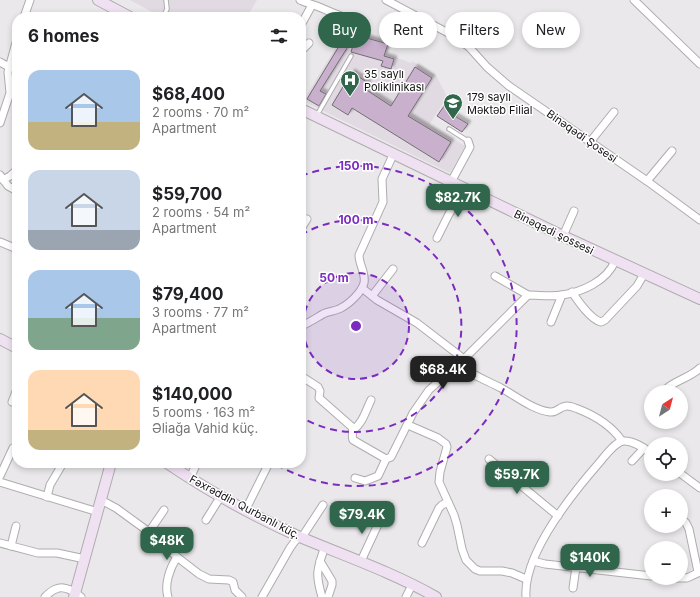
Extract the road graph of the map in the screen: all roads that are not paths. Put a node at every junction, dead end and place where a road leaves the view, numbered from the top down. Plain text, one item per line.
1 (30, 0) edge
2 (98, 0) edge
3 (166, 0) edge
4 (300, 0) edge
5 (386, 0) edge
6 (634, 0) edge
7 (312, 5) junction
8 (26, 12) edge
9 (121, 12) edge
10 (166, 12) edge
11 (331, 12) edge
12 (306, 16) edge
13 (309, 43) dead end
14 (306, 46) edge
15 (12, 56) edge
16 (351, 56) dead end
17 (0, 62) edge
18 (700, 64) edge
19 (9, 67) junction
20 (10, 93) joint
21 (306, 111) edge
22 (614, 112) dead end
23 (316, 116) junction
24 (0, 123) edge
25 (449, 129) dead end
26 (468, 141) joint
27 (590, 142) junction
28 (672, 151) dead end
29 (394, 154) junction
30 (12, 174) edge
31 (2, 178) edge
32 (647, 181) junction
33 (451, 182) junction
34 (12, 188) edge
35 (465, 189) junction
36 (574, 212) dead end
37 (700, 220) edge
38 (563, 236) junction
39 (437, 238) dead end
40 (0, 242) edge
41 (12, 247) edge
42 (614, 261) junction
43 (393, 269) dead end
44 (644, 274) junction
45 (495, 276) dead end
46 (362, 288) junction
47 (572, 292) junction
48 (528, 295) junction
49 (562, 295) junction
50 (372, 296) junction
51 (700, 299) edge
52 (551, 322) dead end
53 (306, 324) edge
54 (0, 340) edge
55 (12, 346) edge
56 (461, 361) junction
57 (700, 368) edge
58 (306, 379) edge
59 (671, 385) edge
60 (371, 400) dead end
61 (408, 425) junction
62 (353, 430) junction
63 (622, 441) junction
64 (644, 448) joint
65 (12, 450) edge
66 (386, 459) junction
67 (489, 459) dead end
68 (632, 461) dead end
69 (60, 468) edge
70 (110, 468) edge
71 (174, 468) edge
72 (195, 468) edge
73 (266, 468) edge
74 (0, 476) edge
75 (190, 478) junction
76 (355, 478) dead end
77 (688, 479) edge
78 (0, 482) edge
79 (700, 488) edge
80 (221, 496) junction
81 (47, 497) junction
82 (101, 500) junction
83 (448, 502) junction
84 (323, 505) dead end
85 (246, 509) junction
86 (164, 510) dead end
87 (98, 512) junction
88 (558, 516) junction
89 (381, 518) dead end
90 (206, 520) dead end
91 (16, 526) dead end
92 (688, 527) edge
93 (149, 532) junction
94 (300, 537) junction
95 (422, 543) dead end
96 (0, 544) edge
97 (11, 546) junction
98 (325, 546) junction
99 (601, 551) dead end
100 (177, 557) junction
101 (85, 559) junction
102 (320, 561) junction
103 (361, 561) junction
104 (533, 561) junction
105 (576, 567) junction
106 (600, 569) junction
107 (699, 572) edge
108 (644, 575) edge
109 (688, 578) edge
110 (526, 579) junction
111 (412, 585) junction
112 (573, 588) dead end
113 (77, 595) edge
114 (45, 597) edge
115 (168, 597) edge
116 (242, 597) edge
117 (262, 597) edge
118 (322, 597) edge
119 (328, 597) edge
120 (406, 597) edge
121 (436, 597) edge
122 (526, 597) edge

1 - 8 street
2 - 9 main road
3 - 10 lane
4 - 7 street
5 - 27 street, Binəqədi Şosesi
6 - 18 street
7 - 11 street
7 - 12 street
13 - 14 street
15 - 19 street
16 - 23 lane
17 - 19 street
19 - 20 street
20 - 24 street
21 - 23 main road, Binəqədi şossesi
22 - 27 street
23 - 29 main road, Binəqədi şossesi
25 - 26 lane
26 - 33 street
27 - 32 street, Binəqədi Şosesi
28 - 32 street
29 - 33 main road, Binəqədi şossesi
29 - 46 street
30 - 31 street
31 - 34 street
32 - 37 street, Binəqədi Şosesi
33 - 35 main road, Binəqədi şossesi
35 - 38 main road, Binəqədi şossesi
35 - 39 street
36 - 38 street
38 - 42 main road, Binəqədi şossesi
40 - 41 street
42 - 44 main road, Binəqədi şossesi
42 - 47 street
43 - 50 street
44 - 47 street
44 - 51 main road, Binəqədi şossesi
45 - 48 street
46 - 50 street
46 - 53 street
47 - 49 street
48 - 49 street
48 - 56 street
49 - 52 street
50 - 56 street
54 - 55 main road
56 - 61 street
56 - 63 street
57 - 59 street
58 - 62 street
60 - 62 street
61 - 66 street
61 - 83 street
62 - 66 street
63 - 64 street
63 - 88 street
64 - 68 street
65 - 74 street
66 - 76 street
67 - 88 street
69 - 81 street
70 - 82 main road
71 - 75 main road, Fəxrəddin Qurbanlı küç.
72 - 75 street
73 - 85 street
75 - 80 main road, Fəxrəddin Qurbanlı küç.
77 - 79 street
78 - 81 street
80 - 85 main road, Fəxrəddin Qurbanlı küç.
80 - 90 street
81 - 87 street
82 - 87 main road
82 - 93 street
83 - 95 street
83 - 110 street
84 - 94 street
85 - 94 main road, Fəxrəddin Qurbanlı küç.
86 - 93 street
87 - 101 main road
88 - 104 street
89 - 103 street
91 - 97 street
92 - 107 street
93 - 100 street
94 - 98 main road, Fəxrəddin Qurbanlı küç.
94 - 117 street
96 - 97 street
97 - 101 street
98 - 102 street
98 - 103 main road, Fəxrəddin Qurbanlı küç.
99 - 106 street
100 - 115 street
100 - 116 street
101 - 113 main road
102 - 118 street
102 - 119 street
103 - 111 main road, Fəxrəddin Qurbanlı küç.
104 - 105 street
104 - 110 street
105 - 106 street
105 - 112 street
106 - 108 street
107 - 109 street
110 - 122 street
111 - 120 street
111 - 121 main road, Fəxrəddin Qurbanlı küç.
113 - 114 street

